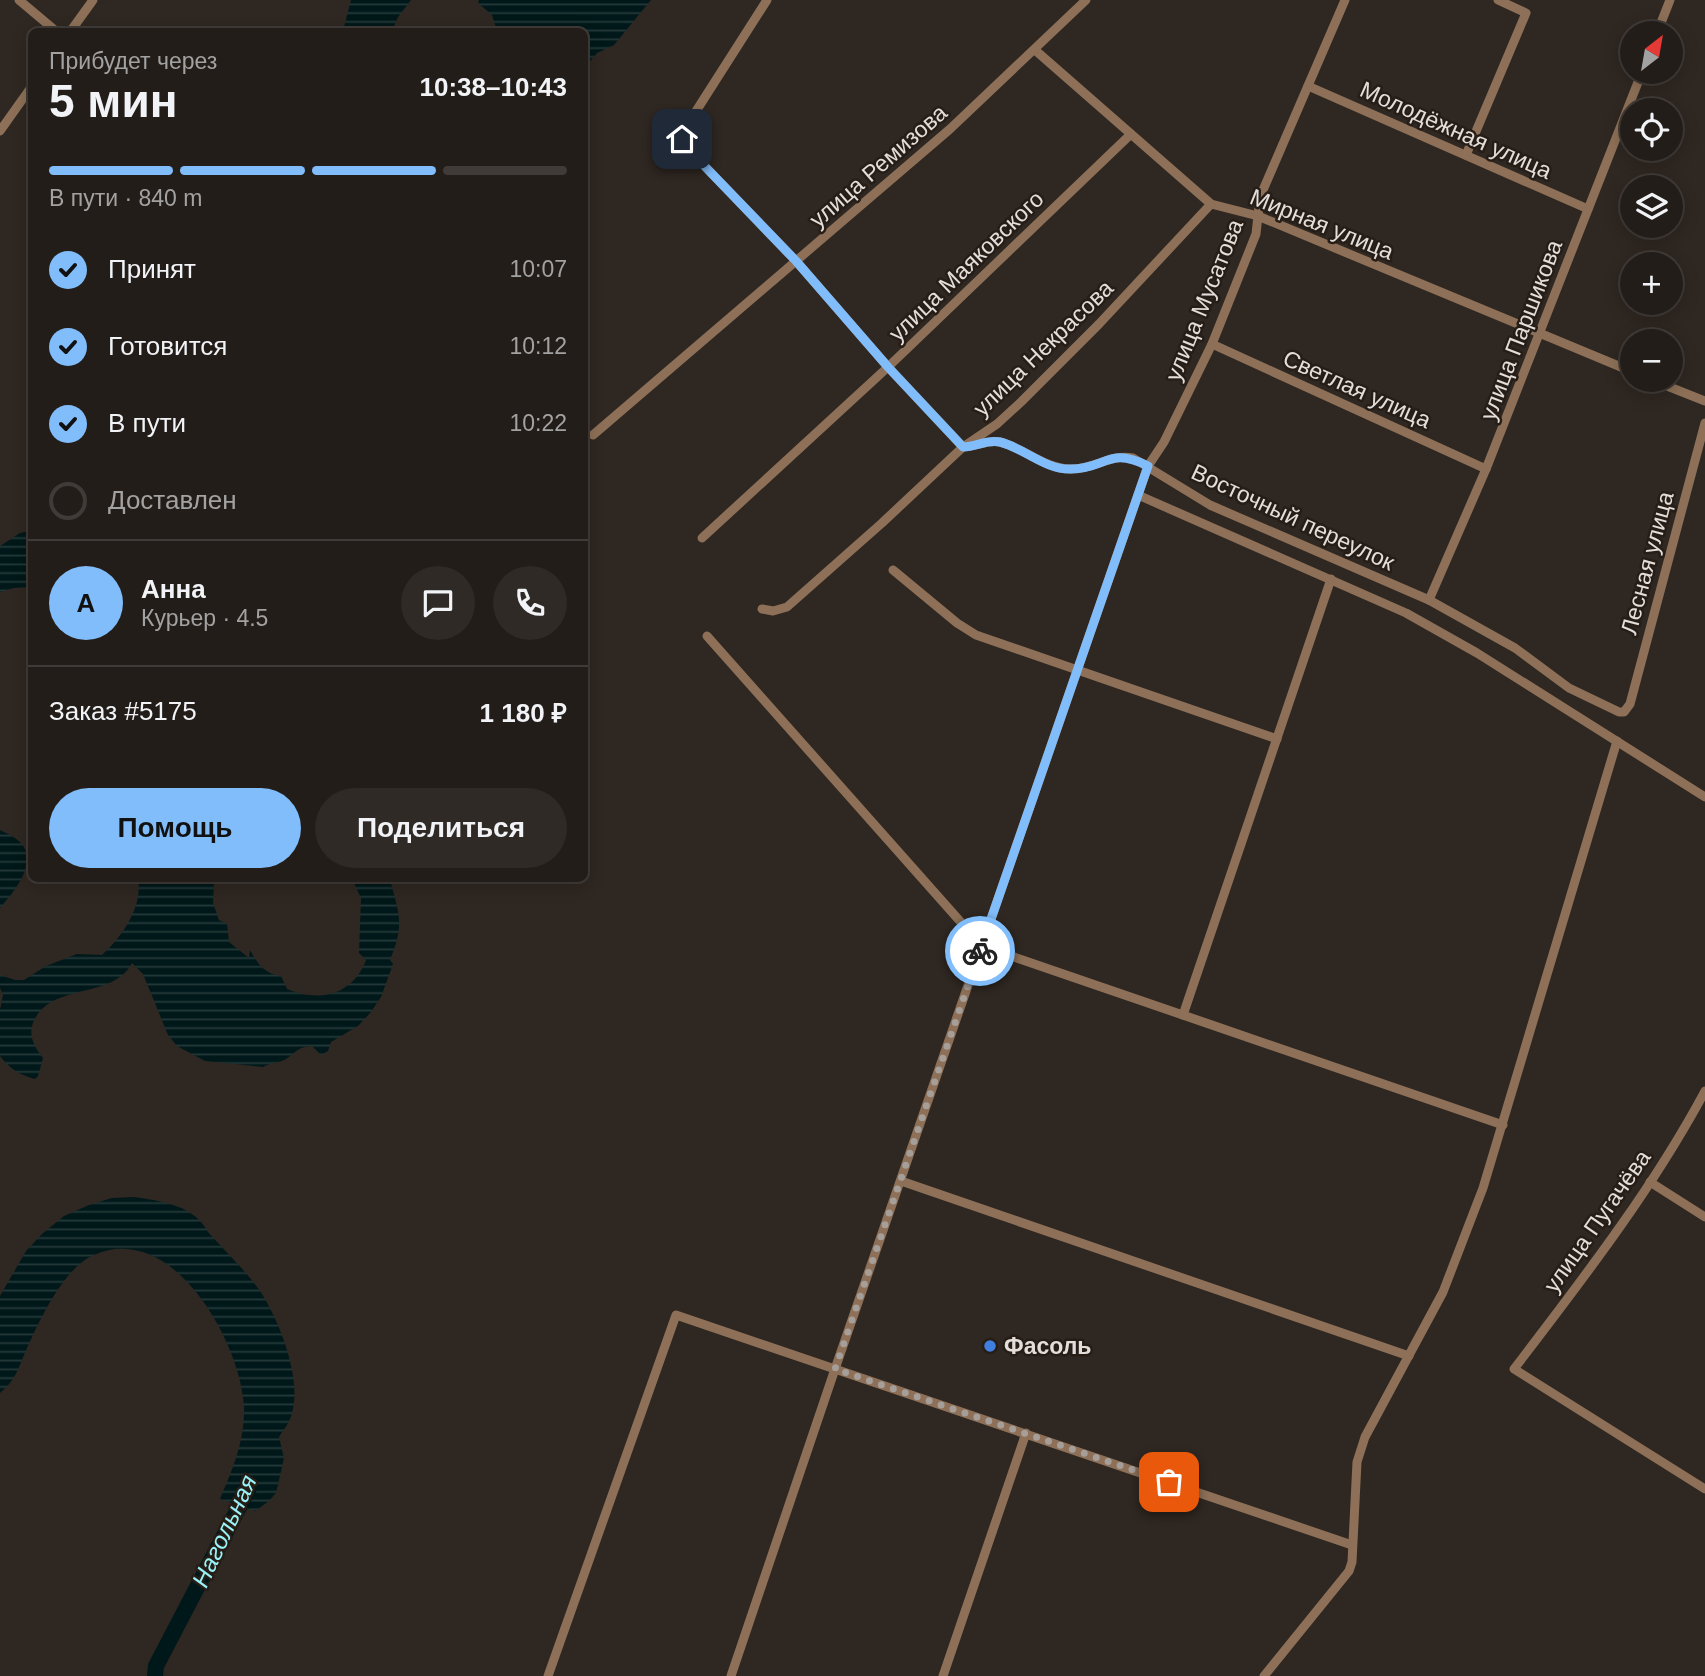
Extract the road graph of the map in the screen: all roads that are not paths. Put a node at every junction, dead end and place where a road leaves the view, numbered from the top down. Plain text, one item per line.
1 (19, 0) edge
2 (93, 0) edge
3 (767, 0) edge
4 (1086, 0) edge
5 (1345, 0) edge
6 (1498, 0) edge
7 (1670, 0) edge
8 (1662, 21) edge
9 (52, 28) edge
10 (73, 28) edge
11 (1035, 50) junction
12 (1637, 84) edge
13 (1308, 86) junction
14 (28, 92) edge
15 (0, 131) edge
16 (1131, 134) junction
17 (1466, 155) junction
18 (1211, 204) junction
19 (1588, 209) junction
20 (1258, 216) junction
21 (796, 261) junction
22 (1540, 335) junction
23 (1212, 344) junction
24 (888, 367) junction
25 (1620, 367) edge
26 (1682, 392) edge
27 (1705, 401) edge
28 (1705, 423) edge
29 (593, 435) dead end
30 (963, 447) junction
31 (1148, 466) junction
32 (1486, 469) junction
33 (1138, 495) junction
34 (702, 538) dead end
35 (893, 570) dead end
36 (1331, 579) junction
37 (1429, 600) junction
38 (762, 610) dead end
39 (707, 636) dead end
40 (1077, 671) junction
41 (1624, 712) joint
42 (1277, 739) junction
43 (1617, 741) junction
44 (1705, 797) edge
45 (982, 946) junction
46 (1183, 1015) junction
47 (1705, 1091) edge
48 (1503, 1125) junction
49 (901, 1181) junction
50 (1650, 1182) junction
51 (1705, 1217) edge
52 (1409, 1356) junction
53 (835, 1369) junction
54 (1026, 1433) junction
55 (1705, 1489) edge
56 (1352, 1545) junction
57 (548, 1676) edge
58 (732, 1676) edge
59 (943, 1676) edge
60 (1264, 1676) edge

1 - 9 street
2 - 10 street
3 - 21 street
4 - 11 street, улица Ремизова
5 - 13 street, улица Мусатова
6 - 17 street
7 - 8 street
11 - 16 street, Мирная улица
11 - 21 street, улица Ремизова
12 - 19 street, улица Паршикова
13 - 17 street, Молодёжная улица
13 - 20 street, улица Мусатова
14 - 15 street
16 - 18 street, Мирная улица
16 - 24 street, улица Маяковского
17 - 19 street, Молодёжная улица
18 - 20 street, Мирная улица
18 - 30 street, улица Некрасова
19 - 22 street, улица Паршикова
20 - 22 street, Мирная улица
20 - 23 street, улица Мусатова
21 - 24 street
21 - 29 street, улица Ремизова
22 - 25 street, Мирная улица
22 - 32 street, улица Паршикова
23 - 31 street, улица Мусатова
23 - 32 street, Светлая улица
24 - 30 street
24 - 34 street, улица Маяковского
26 - 27 street
28 - 41 street, Лесная улица
30 - 31 street, Восточный переулок
30 - 38 street, улица Некрасова
31 - 33 street, улица Мусатова
31 - 37 street, Восточный переулок
32 - 37 street, улица Паршикова
33 - 36 street, Восточный переулок
33 - 40 street, улица Мусатова
35 - 40 street
36 - 42 street
36 - 43 street, Восточный переулок
37 - 41 street, Восточный переулок
39 - 45 street
40 - 42 street
40 - 45 street, улица Мусатова
42 - 46 street
43 - 44 street, Восточный переулок
43 - 48 street
45 - 46 street
45 - 49 street, улица Мусатова
46 - 48 street
47 - 50 street, улица Пугачёва
48 - 52 street
49 - 52 street
49 - 53 street, улица Мусатова
50 - 51 street
50 - 55 street, улица Пугачёва
52 - 56 street
53 - 54 street
53 - 57 street
53 - 58 street, улица Мусатова
54 - 56 street
54 - 59 street
56 - 60 street

